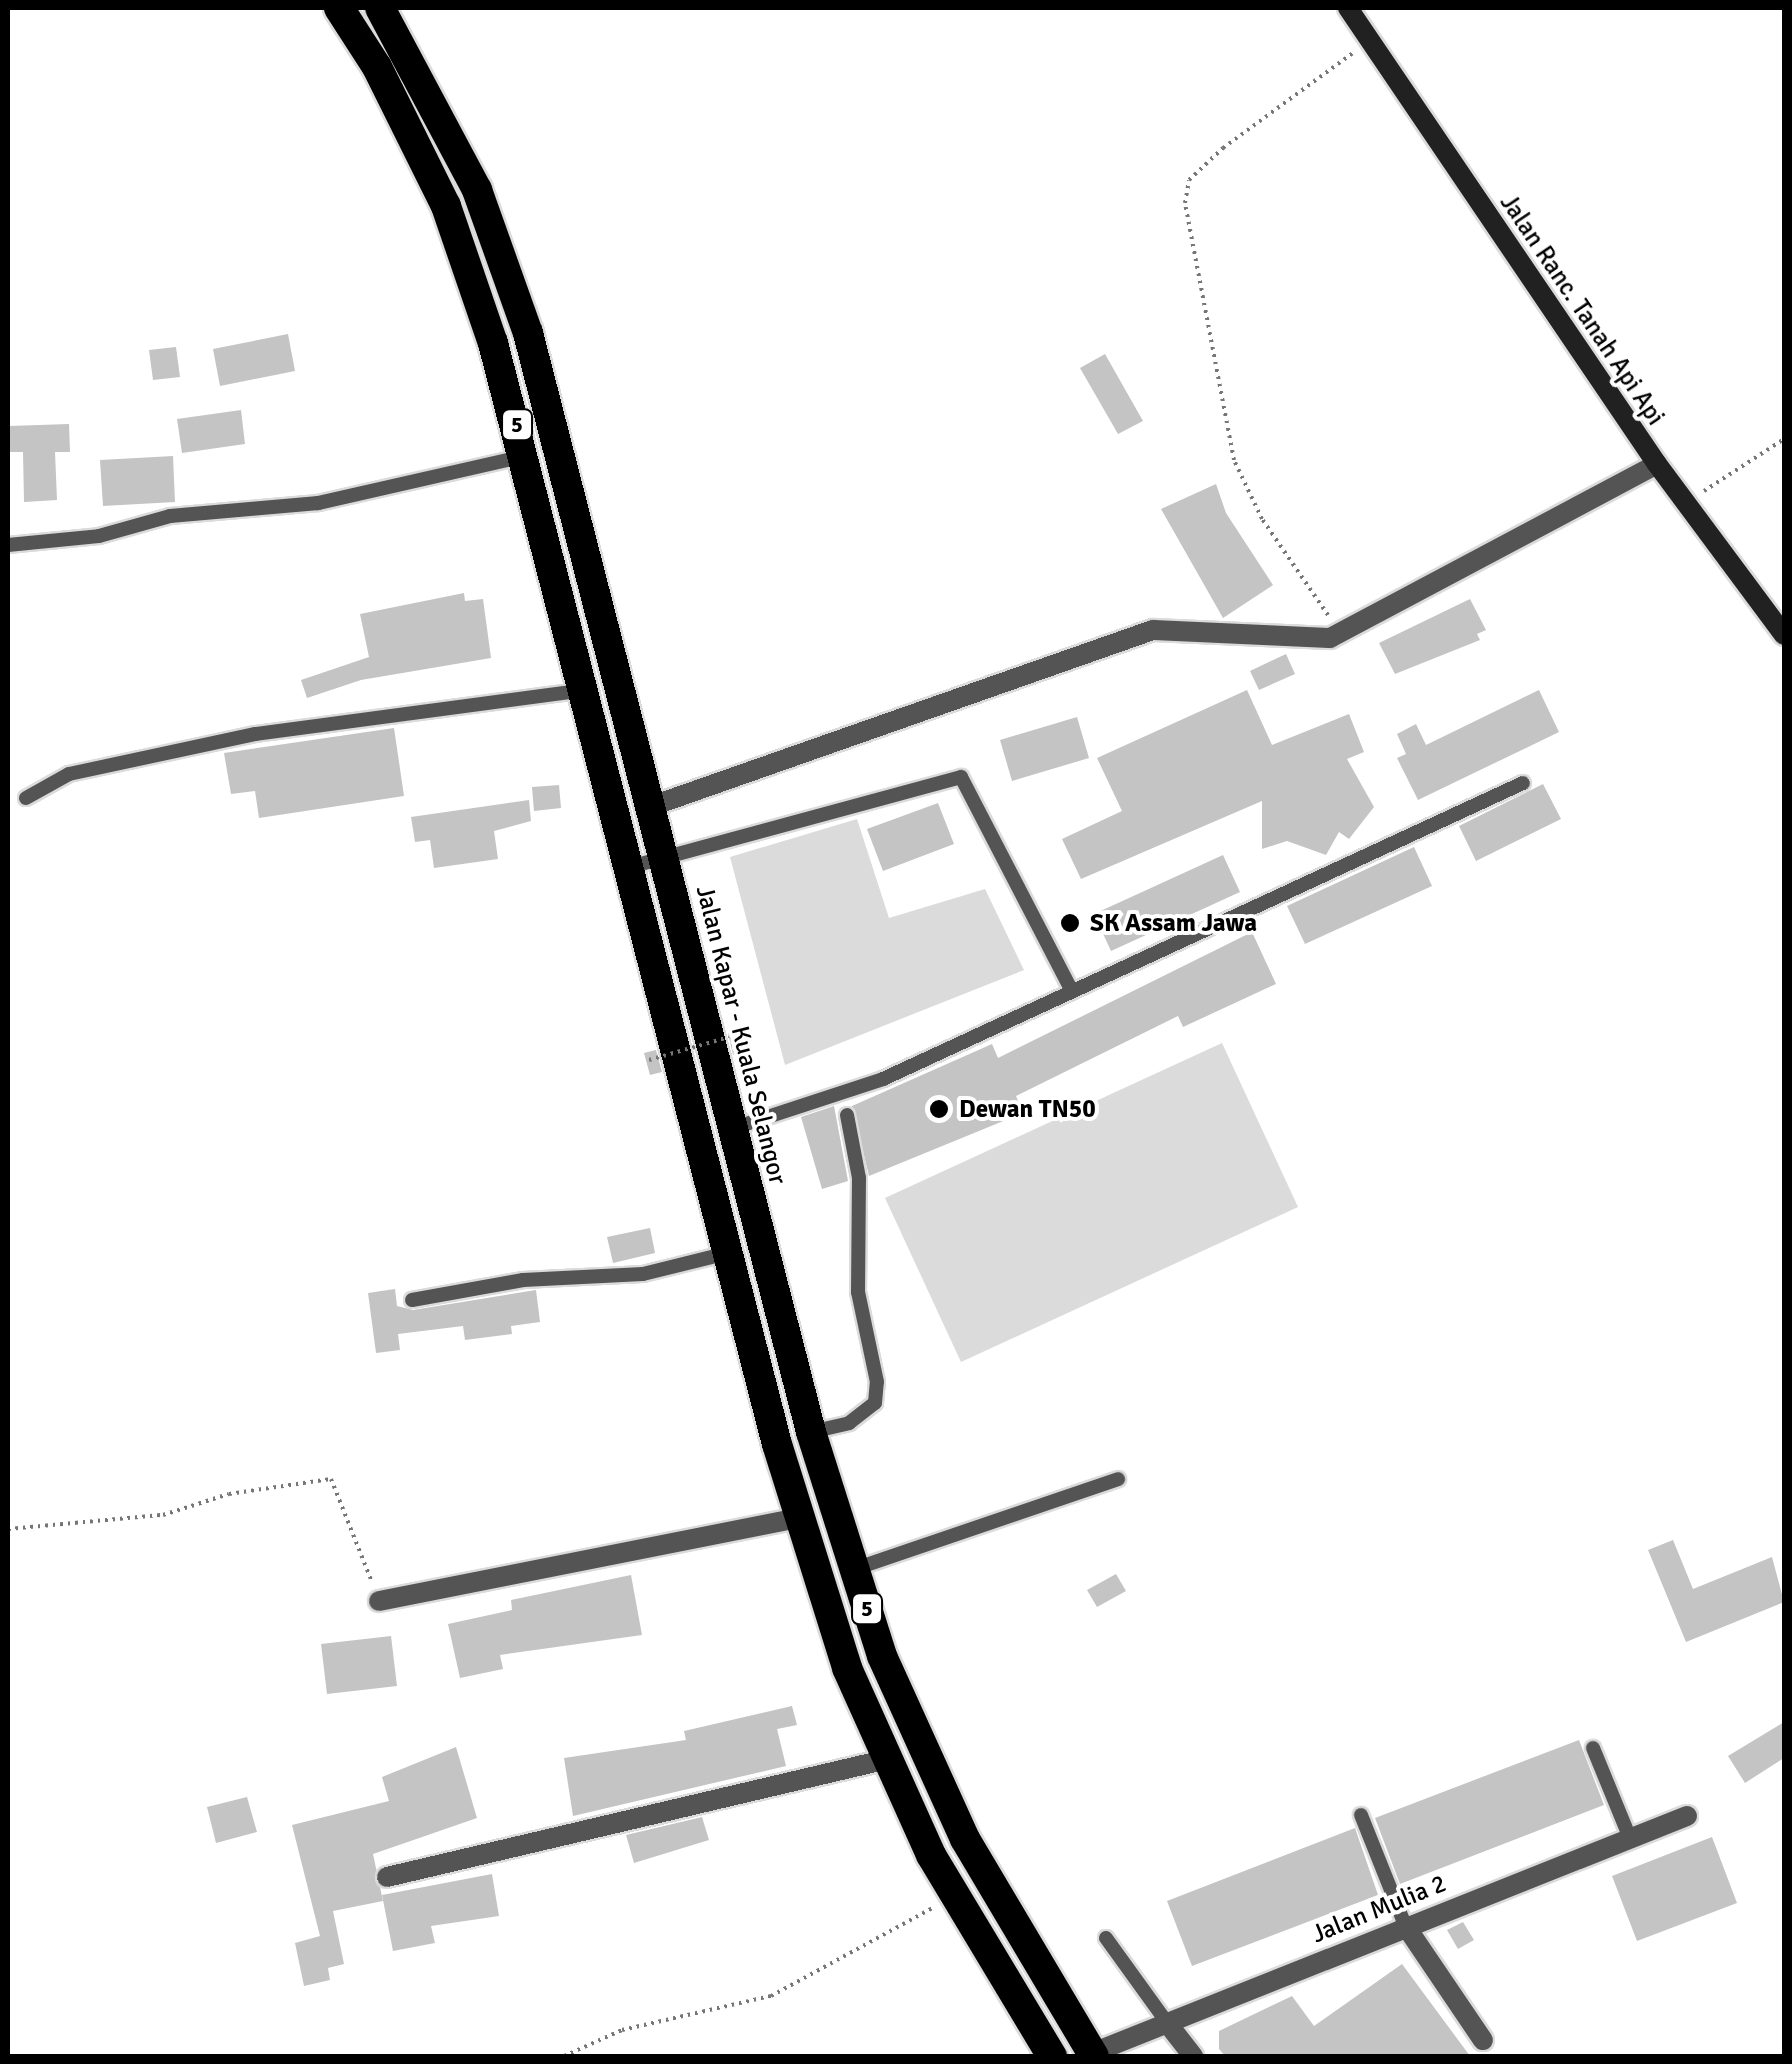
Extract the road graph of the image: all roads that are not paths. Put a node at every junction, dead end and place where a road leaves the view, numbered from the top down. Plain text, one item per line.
1 (340, 8) edge
2 (380, 8) edge
3 (1348, 8) edge
4 (525, 456) junction
5 (1657, 464) junction
6 (8, 546) edge
7 (1784, 634) edge
8 (586, 690) junction
9 (1523, 783) dead end
10 (26, 798) dead end
11 (652, 806) junction
12 (666, 859) junction
13 (630, 867) junction
14 (1072, 991) junction
15 (846, 1115) dead end
16 (734, 1128) junction
17 (700, 1139) junction
18 (729, 1253) junction
19 (412, 1300) dead end
20 (811, 1432) junction
21 (1118, 1479) dead end
22 (800, 1518) junction
23 (854, 1569) junction
24 (379, 1601) road end
25 (1593, 1748) dead end
26 (884, 1760) junction
27 (1361, 1815) dead end
28 (1686, 1816) dead end
29 (1630, 1838) junction
30 (387, 1878) dead end
31 (1405, 1925) junction
32 (1106, 1938) dead end
33 (1168, 2024) junction
34 (1483, 2040) dead end
35 (1090, 2055) edge
36 (1052, 2056) edge
37 (1193, 2056) edge

1 - 4 highway, 5
2 - 11 highway, Jalan Kapar - Kuala Selangor / 5
3 - 5 street, Jalan Ranc. Tanah Api Api
4 - 6 lane
4 - 8 highway, 5
5 - 7 street, Jalan Ranc. Tanah Api Api
5 - 11 street
8 - 10 lane
8 - 13 highway, 5
9 - 14 lane
11 - 12 highway, Jalan Kapar - Kuala Selangor / 5
12 - 13 lane
12 - 14 lane
12 - 16 highway, Jalan Kapar - Kuala Selangor / 5
13 - 17 highway, 5
14 - 16 lane
15 - 20 lane
16 - 17 highway
16 - 20 highway, Jalan Kapar - Kuala Selangor / 5
17 - 18 highway, 5
18 - 19 lane
18 - 22 highway, 5
20 - 23 highway, Jalan Kapar - Kuala Selangor / 5
21 - 23 lane
22 - 24 street
22 - 26 highway, 5
23 - 35 highway, Jalan Kapar - Kuala Selangor / 5
25 - 29 lane
26 - 30 street
26 - 36 highway, 5
27 - 31 lane
28 - 29 street, Jalan Mulia 2
29 - 31 street, Jalan Mulia 2
31 - 33 street, Jalan Mulia 2
31 - 34 street
32 - 33 lane
33 - 35 street, Jalan Mulia 2
33 - 37 street

